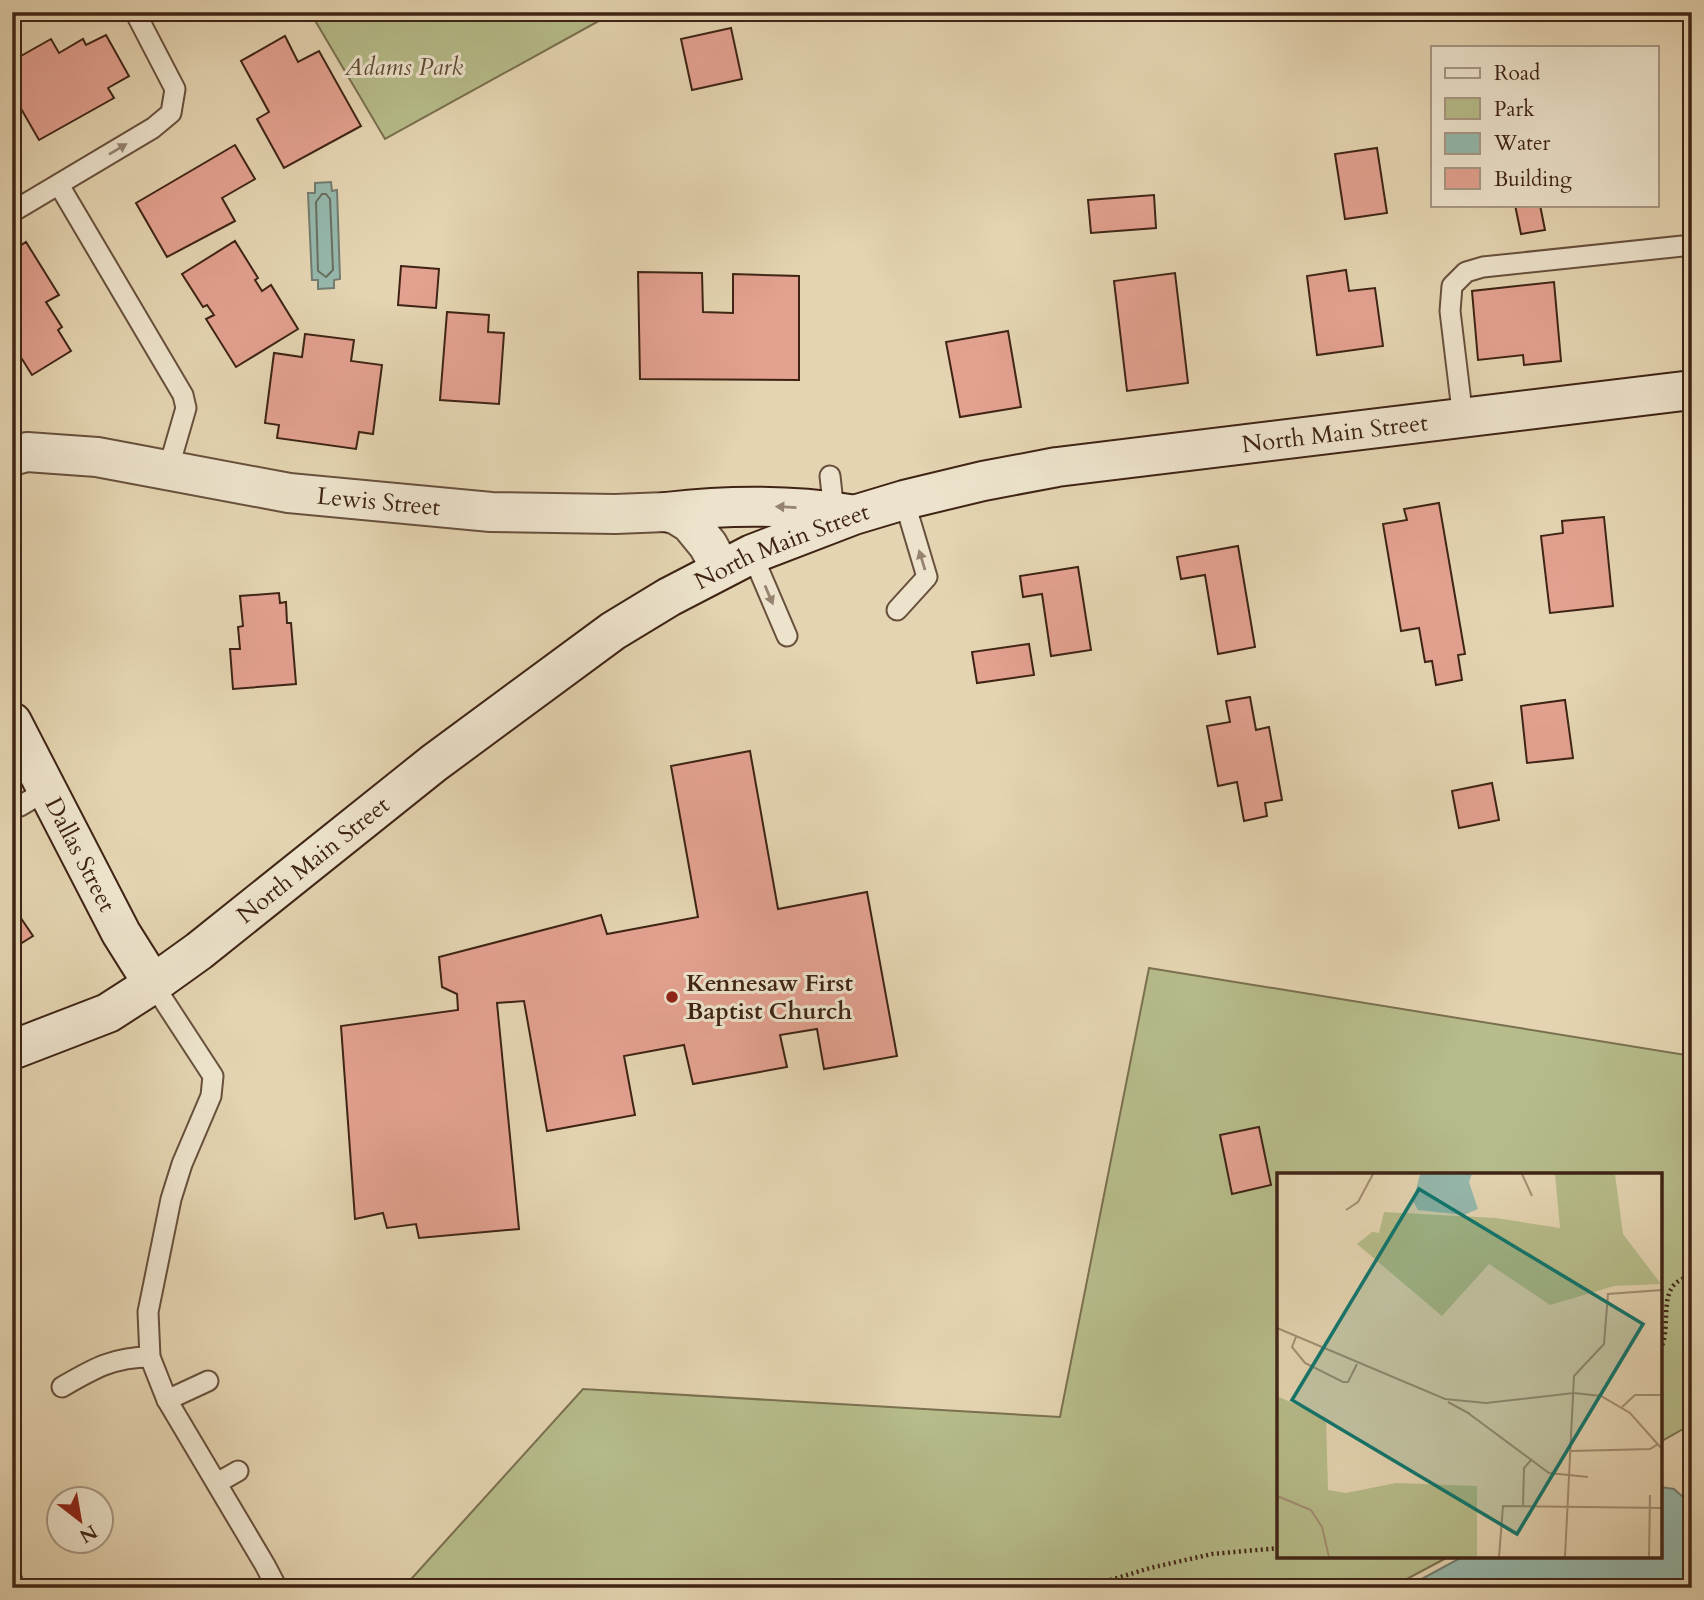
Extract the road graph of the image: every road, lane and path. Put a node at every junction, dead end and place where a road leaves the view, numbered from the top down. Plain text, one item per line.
1 (135, 12) edge
2 (59, 185) junction
3 (12, 212) edge
4 (1692, 245) edge
5 (1692, 390) edge
6 (1463, 419) junction
7 (12, 456) edge
8 (168, 470) junction
9 (904, 500) junction
10 (839, 501) junction
11 (666, 512) junction
12 (736, 562) junction
13 (897, 610) dead end
14 (787, 636) dead end
15 (12, 722) edge
16 (153, 984) junction
17 (12, 1050) edge
18 (1692, 1276) edge
19 (1662, 1346) edge
20 (150, 1357) junction
21 (208, 1381) dead end
22 (62, 1387) dead end
23 (167, 1400) junction
24 (238, 1471) dead end
25 (217, 1483) junction
26 (1277, 1548) edge
27 (12, 1550) edge
28 (24, 1588) edge
29 (276, 1588) edge
30 (1084, 1588) edge

2 -> 1 lane
2 - 3 lane
2 - 8 lane
4 - 6 lane
5 - 6 main road, North Main Street
6 - 9 main road, North Main Street
7 - 8 main road, Lewis Street
8 - 11 main road, Lewis Street
9 - 10 main road, North Main Street
13 -> 9 lane
10 -> 11 main road, Lewis Street
10 - 12 main road, North Main Street
11 - 12 main road
12 -> 14 lane
12 - 16 main road, North Main Street
15 - 16 main road, Dallas Street
16 - 17 main road, North Main Street
16 - 20 lane
18 - 19 path
20 - 22 lane
20 - 23 lane
21 - 23 lane
23 - 25 lane
24 - 25 lane
25 - 29 lane
26 - 30 path
27 - 28 path

